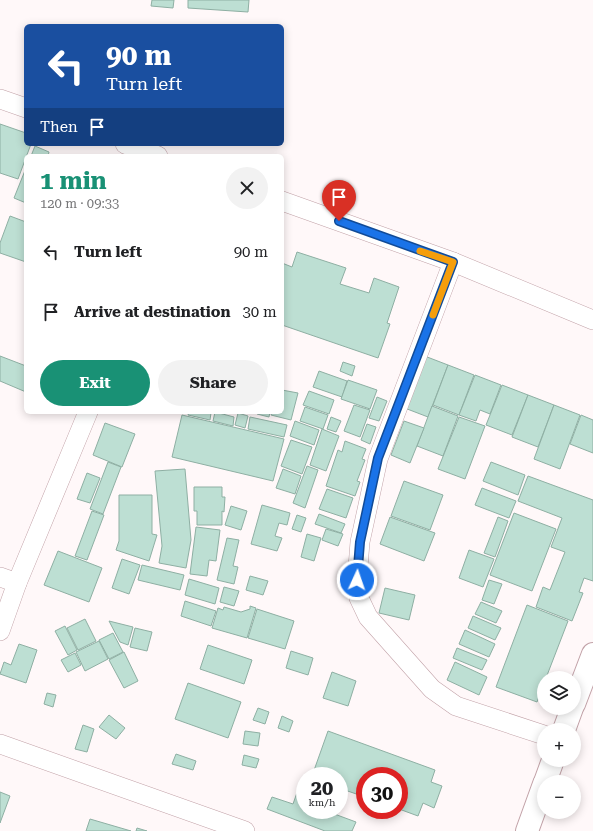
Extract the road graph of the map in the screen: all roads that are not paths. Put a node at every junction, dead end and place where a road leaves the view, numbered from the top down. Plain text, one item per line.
1 (0, 99) edge
2 (24, 107) edge
3 (130, 146) edge
4 (152, 154) edge
5 (284, 202) edge
6 (453, 262) junction
7 (593, 320) edge
8 (87, 414) edge
9 (9, 580) edge
10 (0, 631) edge
11 (593, 654) edge
12 (581, 686) edge
13 (537, 733) edge
14 (0, 744) edge
15 (537, 803) edge
16 (219, 827) edge
17 (245, 831) edge
18 (527, 831) edge

1 - 2 street
3 - 4 street
5 - 6 street
6 - 7 street
6 - 13 street
8 - 9 street
9 - 10 street
11 - 12 street
14 - 16 street
15 - 18 street
16 - 17 street

